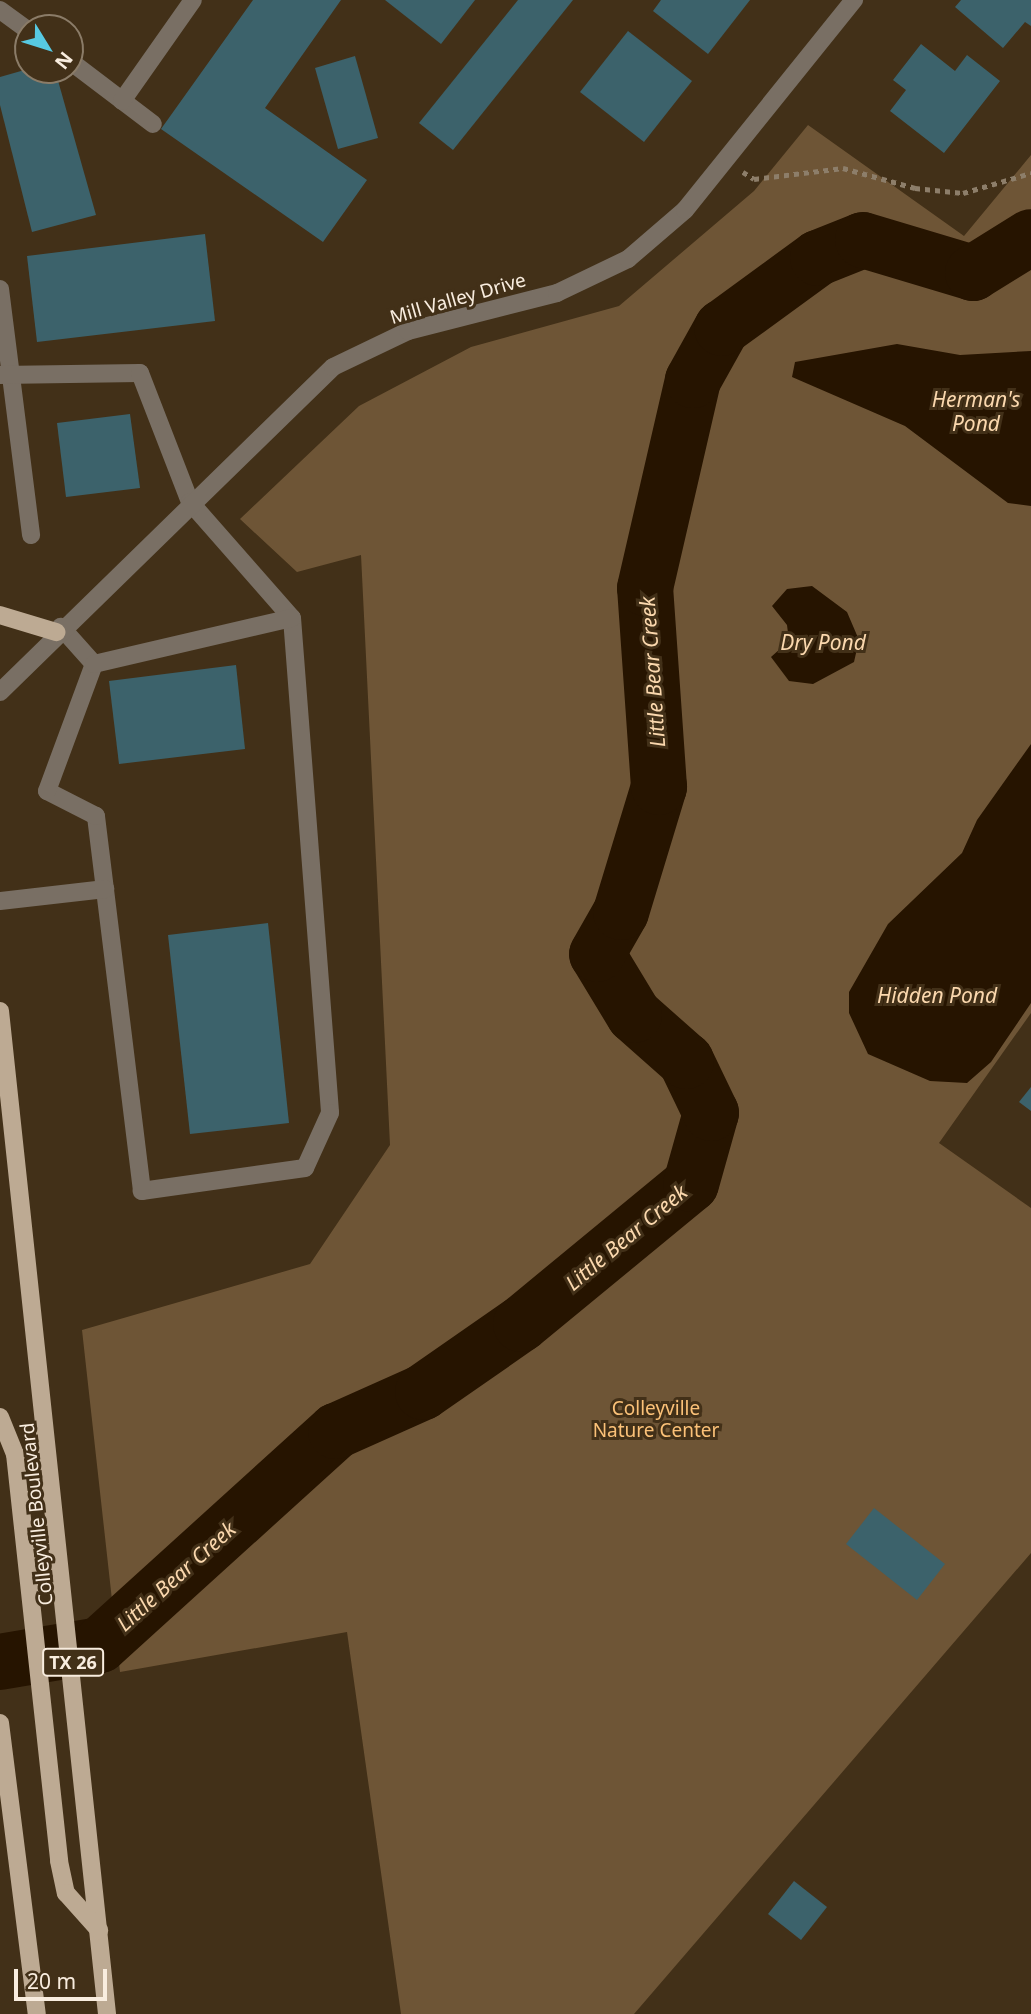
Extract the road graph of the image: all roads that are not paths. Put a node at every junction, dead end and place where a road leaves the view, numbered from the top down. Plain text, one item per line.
1 (193, 0) edge
2 (854, 0) edge
3 (84, 72) edge
4 (122, 101) junction
5 (153, 124) dead end
6 (0, 289) edge
7 (5, 374) edge
8 (190, 502) junction
9 (31, 535) dead end
10 (0, 615) edge
11 (292, 618) junction
12 (59, 629) junction
13 (94, 664) junction
14 (0, 692) edge
15 (105, 889) junction
16 (0, 901) edge
17 (0, 1012) edge
18 (0, 1417) edge
19 (0, 1723) edge
20 (99, 1930) junction
21 (37, 2014) edge
22 (107, 2014) edge

1 - 4 street
2 - 8 street, Mill Valley Drive
3 - 4 street
4 - 5 street
6 - 7 street
7 - 8 street
7 - 9 street
8 - 11 street
8 - 12 street, Mill Valley Drive
10 - 12 main road
11 - 13 street
11 - 15 street
12 - 13 street
12 - 14 street, Mill Valley Drive
13 - 15 street
15 - 16 street
17 - 20 main road, Colleyville Boulevard / TX 26
18 - 20 main road
19 - 21 main road
20 - 22 main road, Colleyville Boulevard / TX 26

